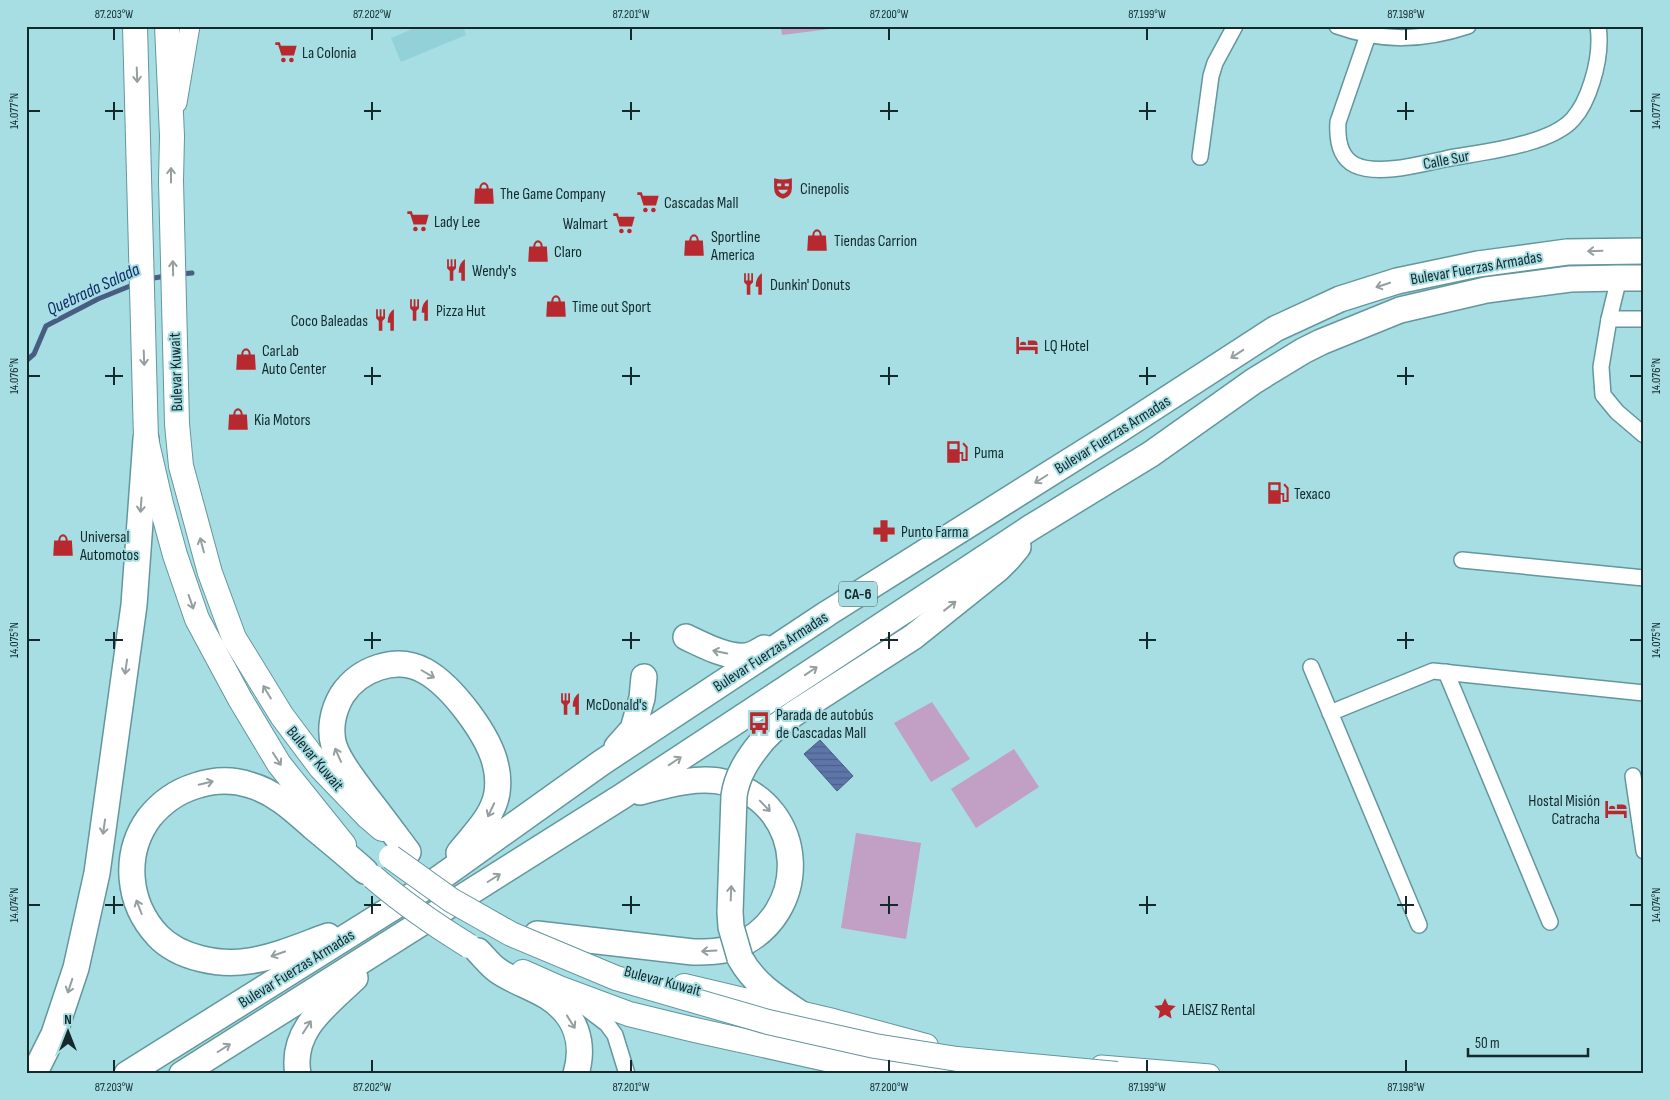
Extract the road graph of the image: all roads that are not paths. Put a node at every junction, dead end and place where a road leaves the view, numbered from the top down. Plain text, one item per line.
1 (136, 26) edge
2 (167, 26) edge
3 (190, 26) edge
4 (1235, 26) edge
5 (1337, 26) edge
6 (1468, 26) edge
7 (1598, 26) edge
8 (1368, 35) junction
9 (172, 136) junction
10 (1200, 157) dead end
11 (1644, 251) edge
12 (1619, 278) junction
13 (1644, 278) edge
14 (1609, 319) junction
15 (1644, 319) edge
16 (1644, 435) edge
17 (146, 439) junction
18 (1030, 528) junction
19 (1462, 560) dead end
20 (1644, 578) edge
21 (828, 613) junction
22 (686, 637) dead end
23 (1311, 667) dead end
24 (1446, 672) junction
25 (644, 677) dead end
26 (1644, 693) edge
27 (1330, 713) junction
28 (601, 763) junction
29 (1634, 776) dead end
30 (621, 797) junction
31 (1644, 851) edge
32 (404, 856) junction
33 (369, 874) junction
34 (436, 880) junction
35 (373, 920) junction
36 (1550, 922) dead end
37 (1419, 925) dead end
38 (537, 934) junction
39 (388, 945) junction
40 (474, 948) junction
41 (570, 992) junction
42 (801, 1014) junction
43 (943, 1052) junction
44 (34, 1074) edge
45 (128, 1074) edge
46 (182, 1074) edge
47 (298, 1074) edge
48 (576, 1074) edge
49 (627, 1074) edge
50 (894, 1074) edge
51 (973, 1074) edge
52 (996, 1074) edge
53 (1117, 1074) edge
54 (1210, 1074) edge

1 -> 17 main road, Bulevar Kuwait
2 - 9 main road, Bulevar Kuwait
3 - 9 street
4 - 10 street
5 - 8 street
6 - 8 street
7 - 8 street, Calle Sur
32 -> 9 main road, Bulevar Kuwait
11 -> 21 highway, Bulevar Fuerzas Armadas / CA-6
12 - 13 highway, Bulevar Fuerzas Armadas / CA-6
12 - 14 street
12 - 18 highway, Bulevar Fuerzas Armadas / CA-6
14 - 15 street
14 - 16 street
17 -> 33 main road, Bulevar Kuwait
17 -> 44 highway
30 -> 18 highway, Bulevar Fuerzas Armadas / CA-6
42 -> 18 highway, bridge
19 - 20 street
21 -> 22 highway
21 - 28 highway, Bulevar Fuerzas Armadas / CA-6
23 - 27 street
24 - 26 street
24 - 27 street
24 - 36 street
25 - 28 highway
27 - 37 street
28 - 34 highway, Bulevar Fuerzas Armadas / CA-6
29 - 31 street
30 -> 38 highway
39 -> 30 highway, Bulevar Fuerzas Armadas / CA-6
32 -> 34 highway
32 - 38 main road, Bulevar Kuwait
32 - 53 main road, bridge
35 -> 33 highway
33 - 40 main road, Bulevar Kuwait, bridge
34 - 35 highway, Bulevar Fuerzas Armadas / CA-6
35 - 45 highway, Bulevar Fuerzas Armadas / CA-6
38 - 42 main road, Bulevar Kuwait
46 -> 39 highway, Bulevar Fuerzas Armadas / CA-6
47 -> 39 highway
40 - 41 main road, Bulevar Kuwait
40 -> 48 highway
41 - 49 street
41 - 50 main road, Bulevar Kuwait
41 - 51 main road
42 - 43 main road, Bulevar Kuwait
43 - 52 main road, Bulevar Kuwait
43 - 54 street

